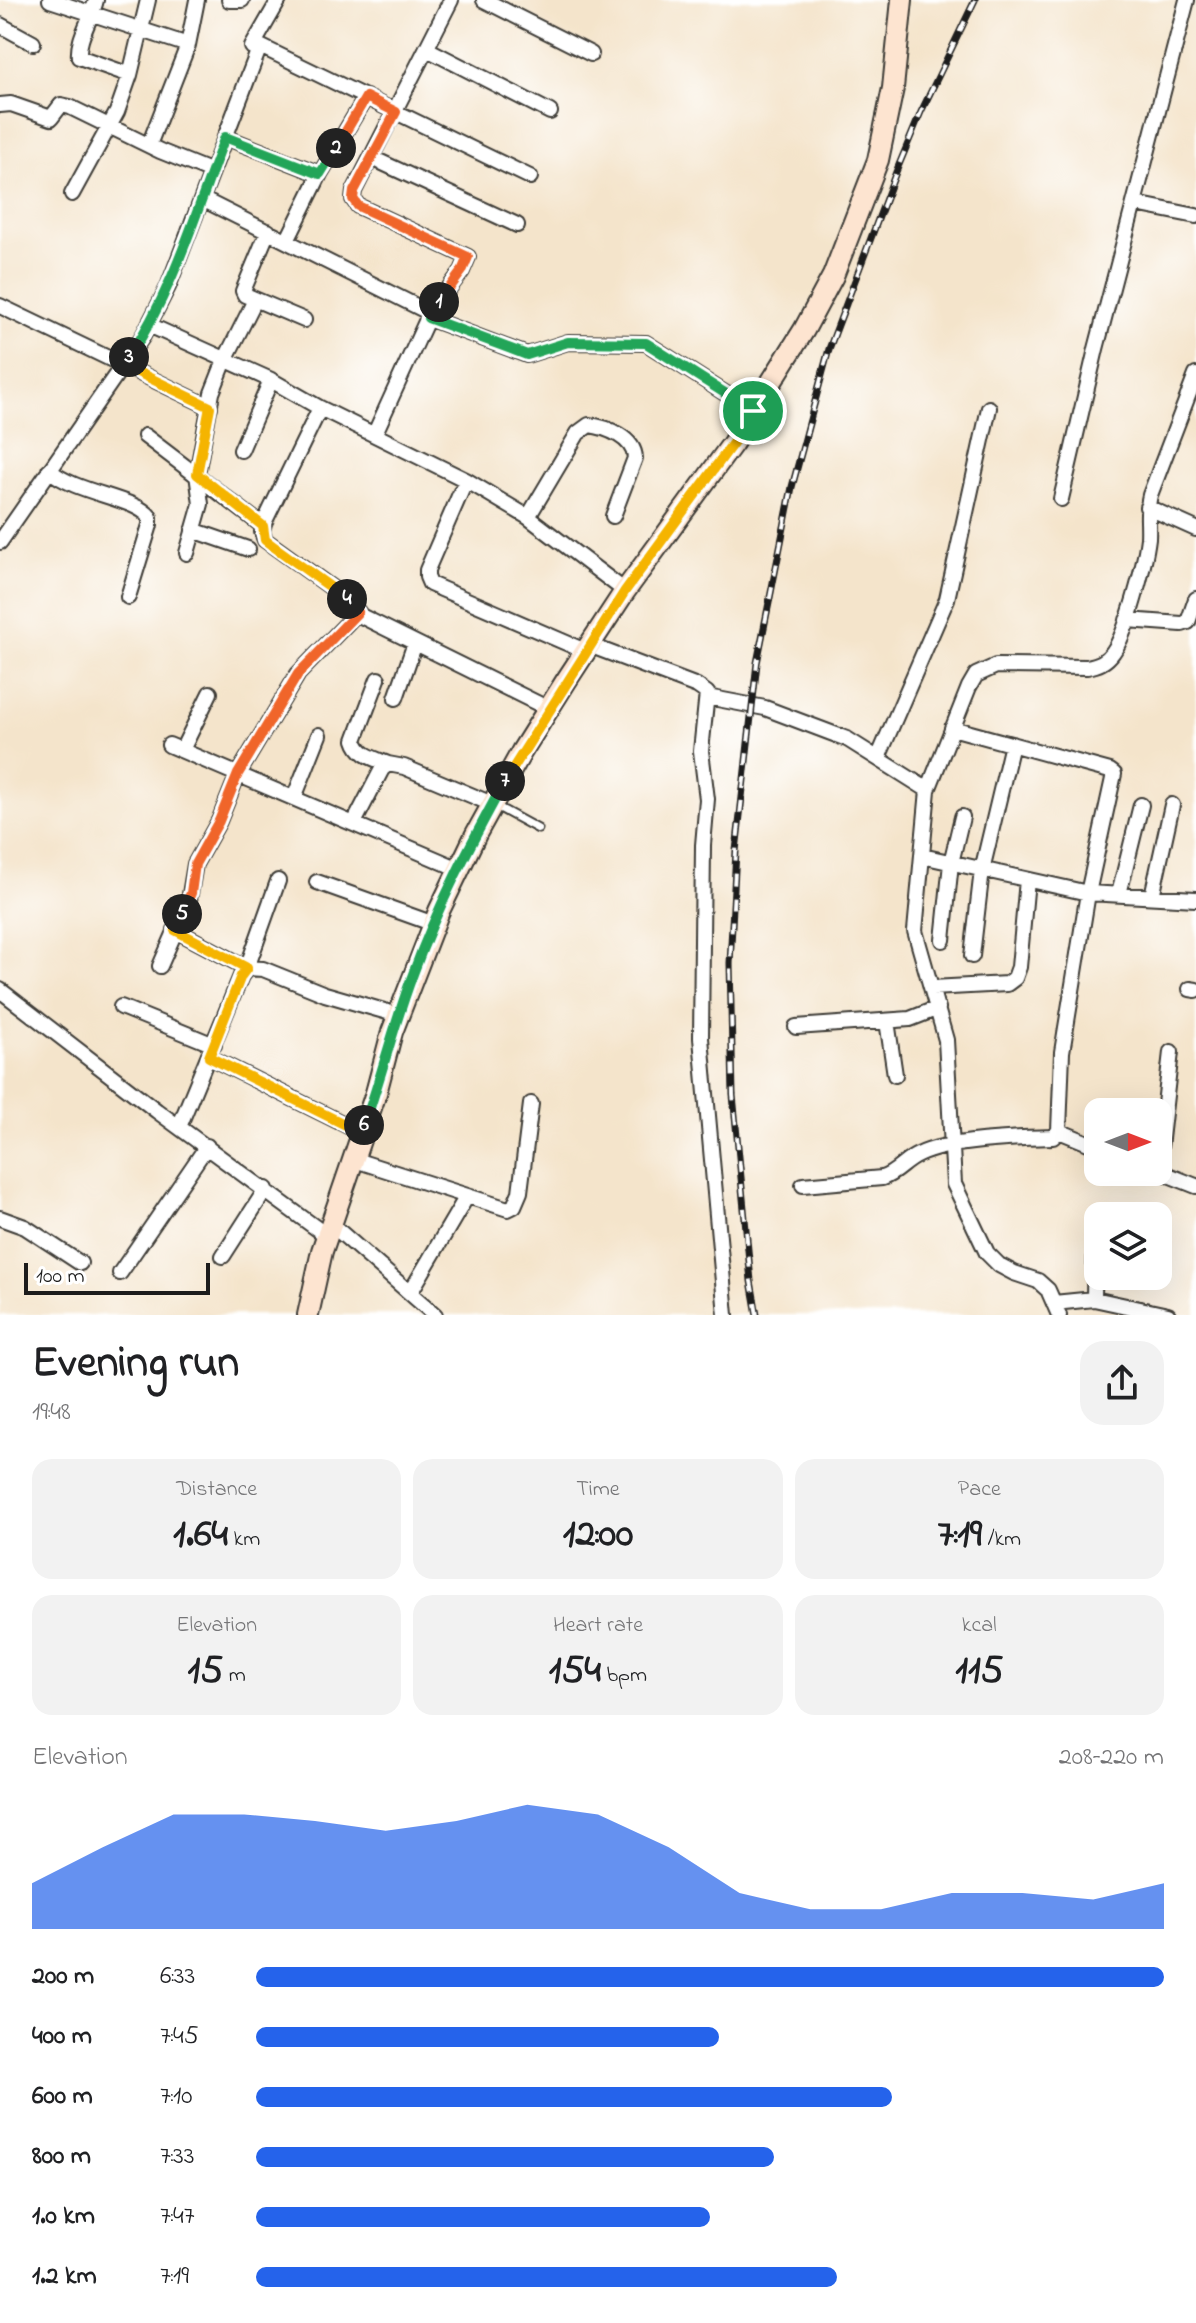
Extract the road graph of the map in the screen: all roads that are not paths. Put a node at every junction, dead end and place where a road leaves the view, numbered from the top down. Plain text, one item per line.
1 (50, 0) edge
2 (148, 0) edge
3 (197, 0) edge
4 (229, 0) edge
5 (242, 0) edge
6 (279, 0) edge
7 (451, 0) edge
8 (484, 0) edge
9 (902, 0) edge
10 (1187, 0) edge
11 (94, 7) edge
12 (0, 25) edge
13 (141, 30) junction
14 (33, 43) dead end
15 (188, 45) junction
16 (260, 46) junction
17 (427, 49) junction
18 (591, 54) dead end
19 (130, 75) junction
20 (366, 97) junction
21 (0, 105) edge
22 (396, 112) junction
23 (550, 112) dead end
24 (110, 125) junction
25 (225, 137) junction
26 (149, 145) junction
27 (372, 158) junction
28 (212, 172) junction
29 (320, 174) junction
30 (530, 177) dead end
31 (72, 194) dead end
32 (202, 199) junction
33 (1136, 204) junction
34 (1196, 216) edge
35 (517, 225) dead end
36 (268, 231) junction
37 (287, 241) junction
38 (255, 300) junction
39 (0, 306) edge
40 (429, 316) junction
41 (304, 320) dead end
42 (149, 325) junction
43 (225, 360) junction
44 (123, 365) junction
45 (1196, 375) edge
46 (271, 380) junction
47 (210, 407) junction
48 (320, 408) junction
49 (989, 408) dead end
50 (753, 411) junction
51 (375, 433) junction
52 (145, 436) dead end
53 (241, 450) dead end
54 (49, 470) junction
55 (197, 474) junction
56 (466, 480) junction
57 (1061, 499) dead end
58 (1147, 507) junction
59 (613, 516) dead end
60 (528, 517) junction
61 (263, 526) junction
62 (1196, 529) edge
63 (193, 530) junction
64 (0, 542) edge
65 (248, 549) dead end
66 (187, 553) dead end
67 (625, 591) junction
68 (128, 597) dead end
69 (1196, 599) edge
70 (358, 612) junction
71 (1127, 620) junction
72 (415, 643) junction
73 (587, 648) junction
74 (378, 679) dead end
75 (210, 693) dead end
76 (707, 697) junction
77 (396, 698) dead end
78 (549, 709) junction
79 (952, 728) junction
80 (319, 735) dead end
81 (1012, 744) junction
82 (878, 758) junction
83 (388, 764) junction
84 (238, 774) junction
85 (928, 790) junction
86 (294, 798) junction
87 (492, 804) junction
88 (1141, 805) dead end
89 (1172, 805) dead end
90 (962, 817) dead end
91 (354, 823) junction
92 (538, 829) dead end
93 (922, 856) junction
94 (951, 863) junction
95 (459, 869) junction
96 (982, 870) junction
97 (1027, 880) junction
98 (278, 881) dead end
99 (317, 882) dead end
100 (1088, 893) junction
101 (1119, 894) junction
102 (1152, 896) junction
103 (1196, 899) edge
104 (434, 924) junction
105 (175, 930) junction
106 (943, 940) dead end
107 (972, 956) dead end
108 (160, 966) dead end
109 (247, 968) junction
110 (932, 988) junction
111 (0, 990) edge
112 (121, 1007) dead end
113 (938, 1008) junction
114 (398, 1015) junction
115 (887, 1021) junction
116 (796, 1027) dead end
117 (212, 1051) junction
118 (1171, 1052) dead end
119 (895, 1075) dead end
120 (1166, 1098) edge
121 (531, 1104) dead end
122 (179, 1127) junction
123 (1059, 1131) junction
124 (362, 1133) junction
125 (1084, 1141) edge
126 (950, 1145) junction
127 (207, 1146) junction
128 (352, 1159) junction
129 (1172, 1177) edge
130 (803, 1185) dead end
131 (1196, 1186) edge
132 (266, 1189) junction
133 (467, 1196) junction
134 (0, 1218) edge
135 (329, 1230) junction
136 (223, 1256) dead end
137 (80, 1263) dead end
138 (120, 1273) dead end
139 (1094, 1290) edge
140 (410, 1293) junction
141 (1094, 1299) junction
142 (1057, 1309) edge
143 (308, 1315) edge
144 (435, 1315) edge
145 (726, 1315) edge
146 (1168, 1315) edge

1 - 11 street
2 - 13 street
3 - 15 street
4 - 5 street
6 - 16 street
7 - 17 street
8 - 18 street
9 - 50 street
10 - 33 street
11 - 13 street
11 - 19 street
12 - 14 street
13 - 15 street
13 - 19 street
15 - 26 street
16 - 20 street
16 - 25 street
17 - 22 street
17 - 23 street
19 - 24 street
20 - 22 street
20 - 29 street
21 - 24 street
22 - 27 street
22 - 30 street
24 - 26 street
24 - 31 street
25 - 28 street
25 - 29 street
26 - 28 street
27 - 35 street
27 - 40 street
28 - 32 street
29 - 37 street
32 - 36 street
32 - 42 street
33 - 34 street
33 - 57 street
36 - 37 street
36 - 38 street
37 - 40 street
38 - 41 street
38 - 43 street
39 - 44 street
40 - 50 street
40 - 51 street
42 - 43 street
42 - 44 street
43 - 46 street
43 - 47 street
44 - 47 street
44 - 54 street
45 - 58 street
46 - 48 street
46 - 53 street
47 - 55 street
48 - 51 street
48 - 61 street
49 - 82 street
50 - 67 street
51 - 56 street
52 - 55 street
54 - 64 street
54 - 68 street
55 - 61 street
55 - 63 street
56 - 60 street
56 - 73 street
58 - 62 street
58 - 71 street
59 - 60 street
60 - 67 street
61 - 70 street
63 - 65 street
63 - 66 street
67 - 73 street
69 - 71 street
70 - 72 street
70 - 84 street
71 - 79 street
72 - 77 street
72 - 78 street
73 - 76 street
73 - 78 street
74 - 83 street
75 - 84 street
76 - 82 street
76 - 145 street
78 - 87 street
79 - 81 street
79 - 85 street
80 - 86 street
81 - 96 street
81 - 100 street
82 - 85 street
83 - 87 street
83 - 91 street
84 - 86 street
84 - 105 street
85 - 93 street
86 - 91 street
87 - 92 lane
87 - 95 street
88 - 101 street
89 - 102 street
90 - 94 street
91 - 95 street
93 - 94 street
93 - 110 street
94 - 96 street
94 - 106 street
95 - 104 street
96 - 97 street
96 - 107 street
97 - 100 street
97 - 110 street
98 - 109 street
99 - 104 street
100 - 101 street
100 - 123 street
101 - 102 street
102 - 103 street
104 - 114 street
105 - 108 street
105 - 109 street
109 - 114 street
109 - 117 street
110 - 113 street
111 - 122 street
112 - 117 street
113 - 115 street
113 - 126 street
114 - 124 street
115 - 116 street
115 - 119 street
117 - 122 street
117 - 124 street
118 - 120 street
121 - 133 street
122 - 127 street
123 - 125 street
123 - 126 street
124 - 128 street
126 - 130 street
126 - 142 street
127 - 132 street
127 - 138 street
128 - 133 street
128 - 135 street
129 - 131 street
132 - 135 street
132 - 136 street
133 - 140 street
134 - 137 street
135 - 140 street
135 - 143 street
139 - 141 street
140 - 144 street
141 - 142 street
141 - 146 street

